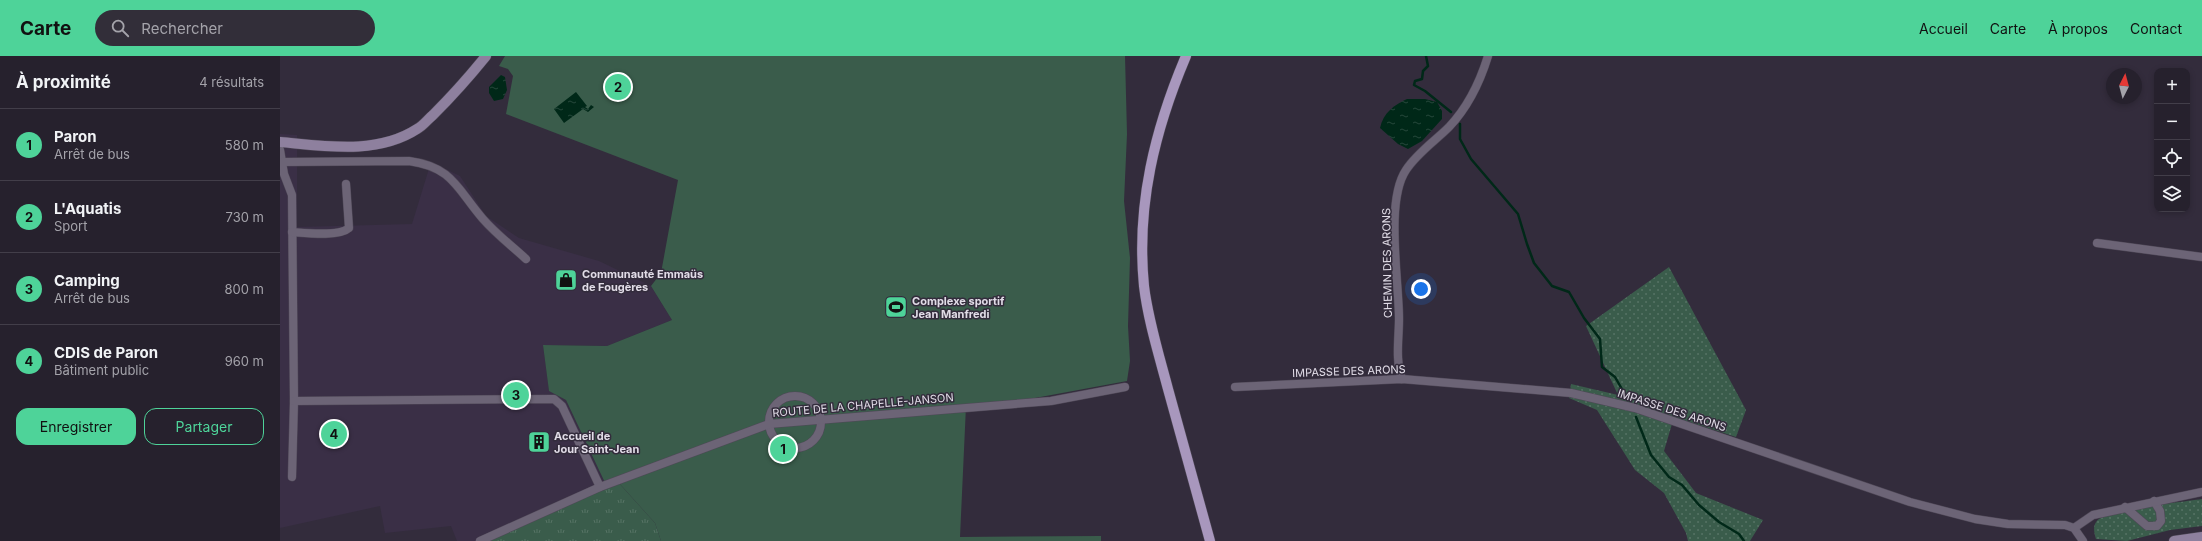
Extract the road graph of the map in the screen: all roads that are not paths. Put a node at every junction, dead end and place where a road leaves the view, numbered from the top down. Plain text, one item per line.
1 (486, 56) edge
2 (1186, 56) edge
3 (1488, 56) edge
4 (280, 142) edge
5 (280, 150) edge
6 (282, 162) junction
7 (346, 184) dead end
8 (292, 232) junction
9 (2097, 243) dead end
10 (2202, 257) edge
11 (526, 259) dead end
12 (1402, 379) junction
13 (1126, 387) dead end
14 (1235, 387) dead end
15 (294, 401) junction
16 (822, 419) junction
17 (769, 424) junction
18 (292, 477) dead end
19 (600, 486) junction
20 (2202, 492) edge
21 (2154, 501) junction
22 (2125, 508) junction
23 (2074, 528) junction
24 (2202, 537) edge
25 (480, 541) edge
26 (1210, 541) edge
27 (2083, 541) edge
28 (2174, 541) edge

1 - 4 street
2 - 26 main road
3 - 12 street, CHEMIN DES ARONS
5 - 6 street
6 - 8 street
6 - 11 street
7 - 8 street
8 - 15 street
9 - 10 street
12 - 14 street, IMPASSE DES ARONS
12 - 23 street, IMPASSE DES ARONS
13 - 16 street, ROUTE DE LA CHAPELLE-JANSON
15 - 18 street
15 - 19 street
16 - 17 street, ROUTE DE LA CHAPELLE-JANSON
16 - 17 street
16 - 17 street
17 - 19 street, ROUTE DE LA CHAPELLE-JANSON
19 - 25 street, ROUTE DE LA CHAPELLE-JANSON
20 - 21 street
21 - 22 street
21 - 22 street
22 - 23 street
23 - 27 street
24 - 28 street

